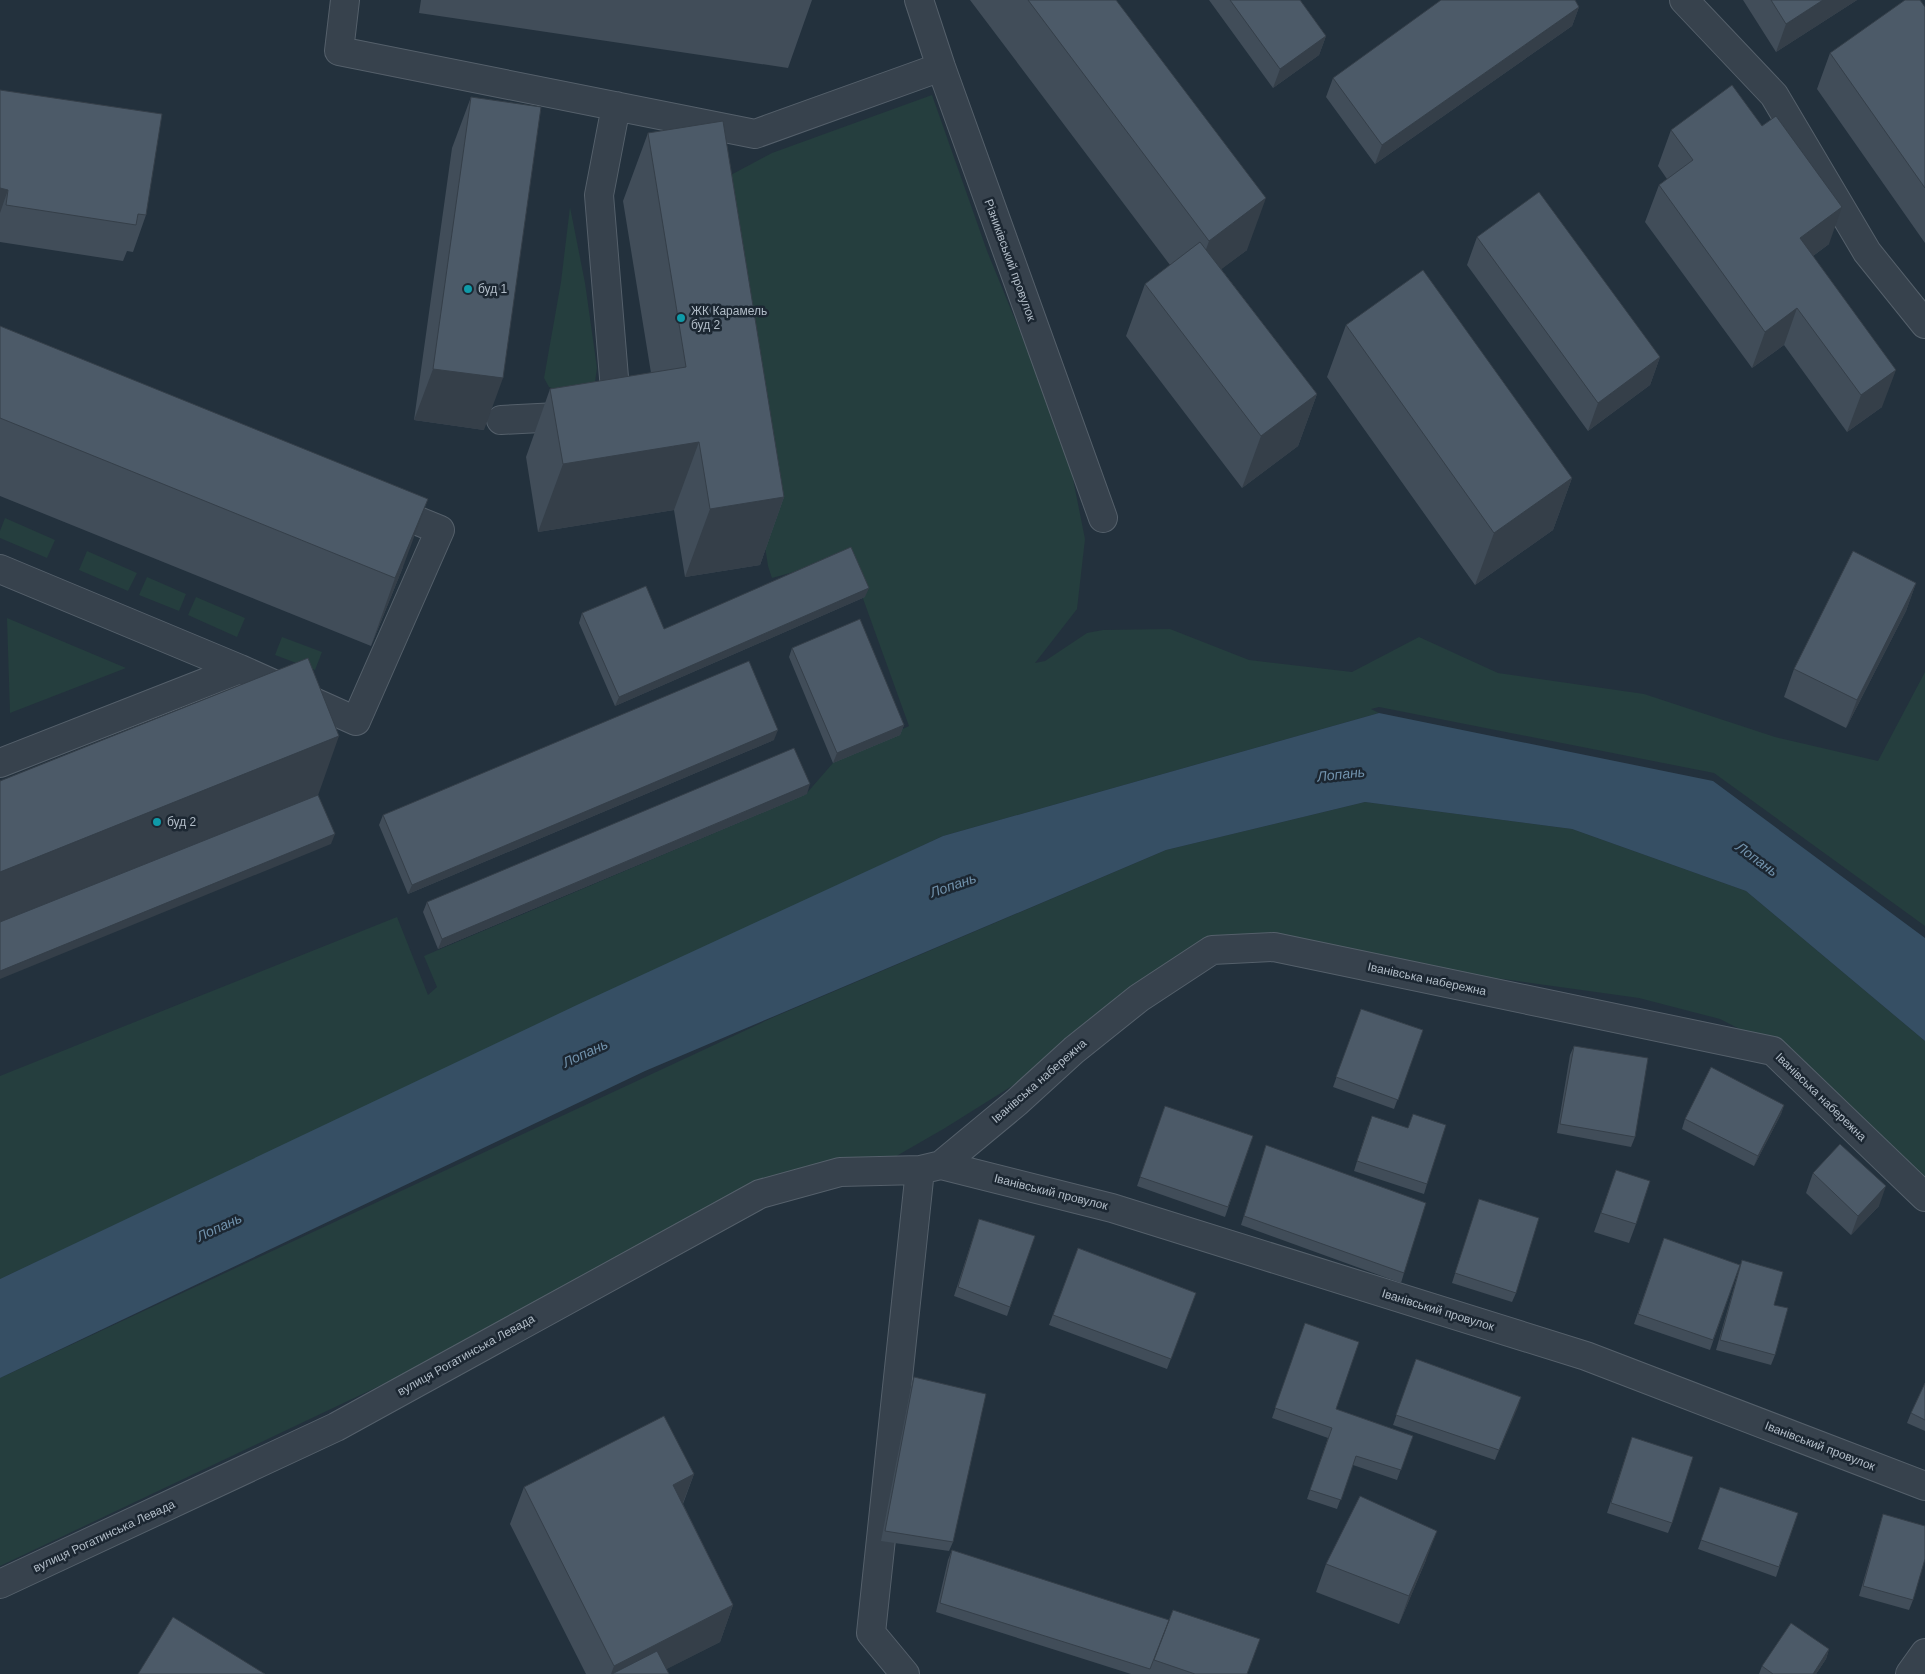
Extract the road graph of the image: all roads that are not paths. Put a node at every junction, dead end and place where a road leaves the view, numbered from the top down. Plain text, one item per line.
1 (345, 0) edge
2 (919, 0) edge
3 (1684, 0) edge
4 (941, 67) junction
5 (616, 106) junction
6 (1925, 324) edge
7 (501, 420) edge
8 (357, 495) edge
9 (1103, 518) dead end
10 (0, 569) edge
11 (240, 669) junction
12 (0, 763) edge
13 (931, 1168) junction
14 (1925, 1197) edge
15 (1925, 1486) edge
16 (0, 1584) edge
17 (1925, 1653) edge
18 (905, 1674) edge
19 (1910, 1674) edge

1 - 5 street
2 - 4 street, Різниківський провулок
3 - 6 street
4 - 5 street
4 - 9 street, Різниківський провулок
5 - 7 street
8 - 11 street
10 - 11 street
11 - 12 street
13 - 14 street, Іванівська набережна
13 - 15 street, Іванівський провулок
13 - 16 street, вулиця Рогатинська Левада
13 - 18 street
17 - 19 street

